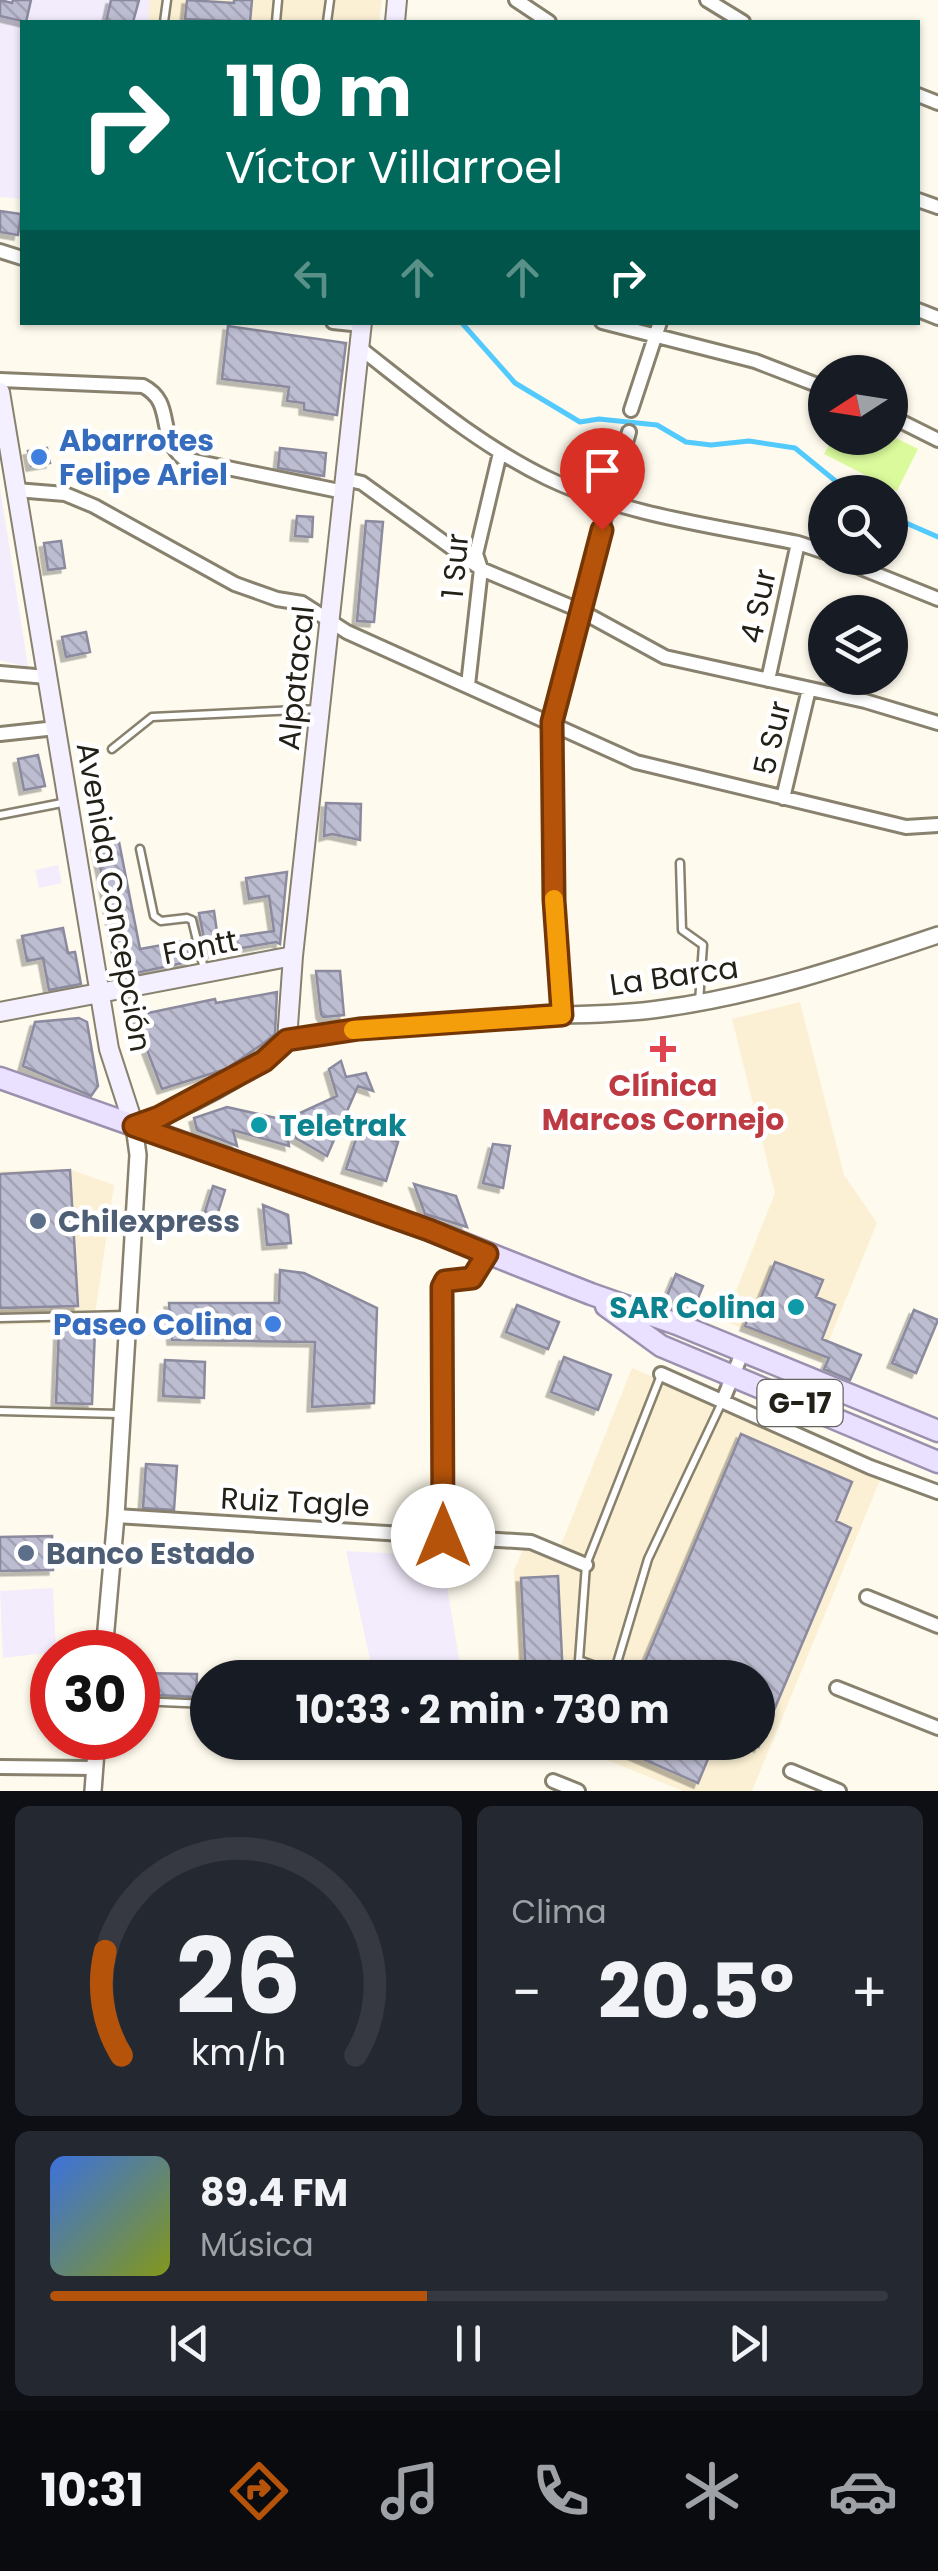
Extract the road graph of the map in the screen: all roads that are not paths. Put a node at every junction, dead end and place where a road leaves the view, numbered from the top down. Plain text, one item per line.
1 (516, 0) edge
2 (706, 0) edge
3 (546, 20) edge
4 (741, 20) edge
5 (362, 325) edge
6 (626, 325) edge
7 (658, 329) edge
8 (360, 348) junction
9 (0, 380) edge
10 (808, 381) edge
11 (0, 392) edge
12 (631, 410) dead end
13 (3, 425) edge
14 (908, 425) edge
15 (629, 432) dead end
16 (938, 440) edge
17 (500, 453) junction
18 (344, 485) junction
19 (8, 492) edge
20 (608, 501) junction
21 (798, 543) junction
22 (808, 546) edge
23 (481, 569) junction
24 (878, 575) edge
25 (938, 599) edge
26 (578, 610) junction
27 (330, 620) junction
28 (0, 673) edge
29 (47, 677) junction
30 (768, 680) junction
31 (468, 685) junction
32 (808, 689) edge
33 (808, 693) edge
34 (832, 695) edge
35 (320, 709) junction
36 (552, 722) junction
37 (938, 722) edge
38 (56, 728) junction
39 (0, 734) edge
40 (112, 749) dead end
41 (783, 798) junction
42 (68, 801) junction
43 (0, 816) edge
44 (938, 825) edge
45 (140, 849) dead end
46 (680, 863) dead end
47 (938, 935) edge
48 (293, 956) junction
49 (205, 975) junction
50 (100, 994) junction
51 (699, 1003) junction
52 (0, 1012) edge
53 (562, 1015) junction
54 (287, 1040) junction
55 (0, 1078) edge
56 (134, 1126) junction
57 (487, 1254) junction
58 (591, 1294) junction
59 (127, 1316) junction
60 (0, 1318) edge
61 (742, 1353) junction
62 (661, 1374) joint
63 (733, 1375) junction
64 (723, 1400) junction
65 (0, 1411) edge
66 (122, 1414) junction
67 (938, 1432) edge
68 (938, 1462) edge
69 (938, 1492) edge
70 (116, 1516) junction
71 (443, 1536) junction
72 (586, 1565) junction
73 (867, 1598) dead end
74 (938, 1626) edge
75 (106, 1630) edge
76 (837, 1688) dead end
77 (160, 1702) edge
78 (190, 1703) edge
79 (938, 1728) edge
80 (95, 1760) edge
81 (0, 1767) edge
82 (94, 1768) junction
83 (792, 1770) dead end
84 (553, 1780) dead end
85 (94, 1791) edge
86 (578, 1791) edge
87 (839, 1791) edge

1 - 3 street
2 - 4 street
5 - 8 main road, Alpatacal
6 - 7 street
7 - 10 street
7 - 12 street
8 - 17 street
8 - 18 main road, Alpatacal
9 - 18 street
11 - 13 main road, Avenida Concepción
13 - 19 main road, Avenida Concepción
14 - 16 street
15 - 20 street
17 - 20 street
17 - 23 street, 1 Sur
18 - 23 street
18 - 27 main road, Alpatacal
19 - 27 street
19 - 29 main road, Avenida Concepción
20 - 21 street
20 - 26 street
21 - 22 street
21 - 30 street, 4 Sur
23 - 26 street
23 - 31 street, 1 Sur
24 - 25 street
26 - 30 street
26 - 36 street
27 - 31 street
27 - 35 main road, Alpatacal
28 - 29 street
29 - 38 main road, Avenida Concepción
30 - 32 street
31 - 36 street
33 - 41 street, 5 Sur
34 - 37 street
35 - 40 lane
35 - 48 main road, Alpatacal
36 - 41 street
36 - 53 street
38 - 39 street
38 - 42 main road, Avenida Concepción
41 - 44 street
42 - 43 lane
42 - 50 main road, Avenida Concepción
45 - 49 lane
46 - 51 lane
47 - 51 street, La Barca
48 - 49 main road, Fontt
48 - 54 main road, Alpatacal
49 - 50 main road, Fontt
50 - 52 main road, Fontt
50 - 56 main road, Avenida Concepción
51 - 53 street, La Barca
53 - 54 street, La Barca
54 - 56 main road, La Barca
55 - 56 main road, G-17
56 - 57 main road, G-17
56 - 59 street, Avenida Concepción
57 - 58 main road, G-17
57 - 71 street
58 - 61 main road, G-17
58 - 63 main road, G-17
59 - 60 lane
59 - 66 street, Avenida Concepción
61 - 63 street
61 - 67 main road, G-17
62 - 64 street
62 - 72 lane
63 - 64 street
63 - 68 main road, G-17
64 - 69 street
64 - 72 lane
65 - 66 lane
66 - 70 street, Avenida Concepción
70 - 71 street, Ruiz Tagle
70 - 75 street, Avenida Concepción
71 - 72 street, Ruiz Tagle
73 - 74 street
76 - 79 street
77 - 78 lane
80 - 82 street
81 - 82 street
82 - 85 street
83 - 87 street
84 - 86 street

